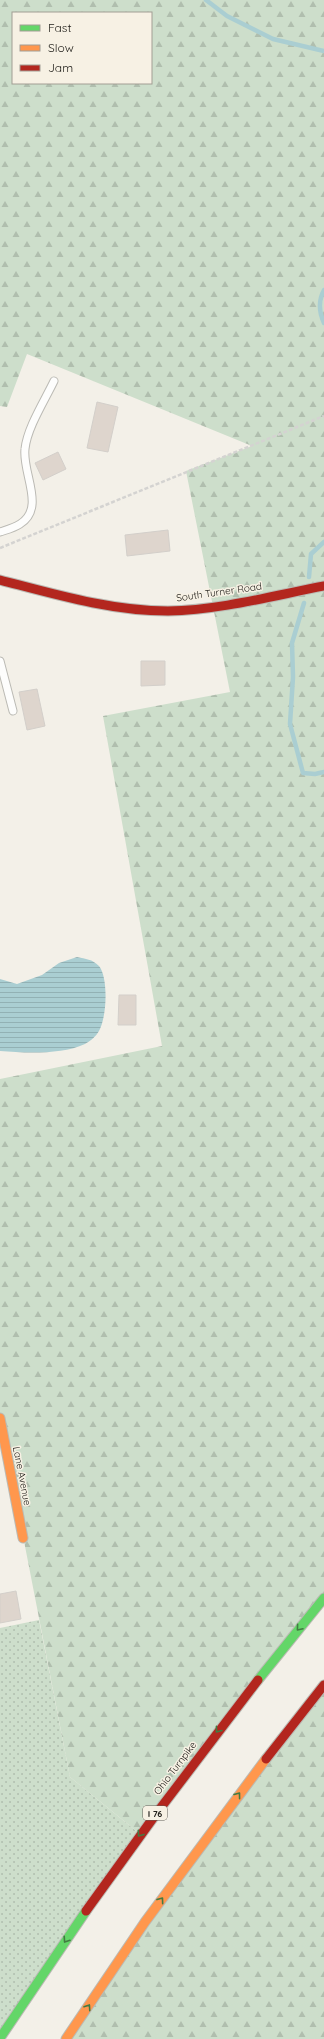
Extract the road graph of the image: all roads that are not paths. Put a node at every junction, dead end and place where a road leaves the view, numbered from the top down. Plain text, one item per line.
1 (54, 381) dead end
2 (0, 532) edge
3 (0, 580) edge
4 (324, 586) edge
5 (0, 661) edge
6 (13, 711) dead end
7 (0, 1418) edge
8 (23, 1538) dead end
9 (324, 1598) edge
10 (324, 1685) edge
11 (0, 2038) edge
12 (66, 2039) edge

1 - 2 lane
3 - 4 main road, South Turner Road
5 - 6 lane
7 - 8 main road, Lane Avenue
9 -> 11 main road, Ohio Turnpike / I 76
12 -> 10 main road

